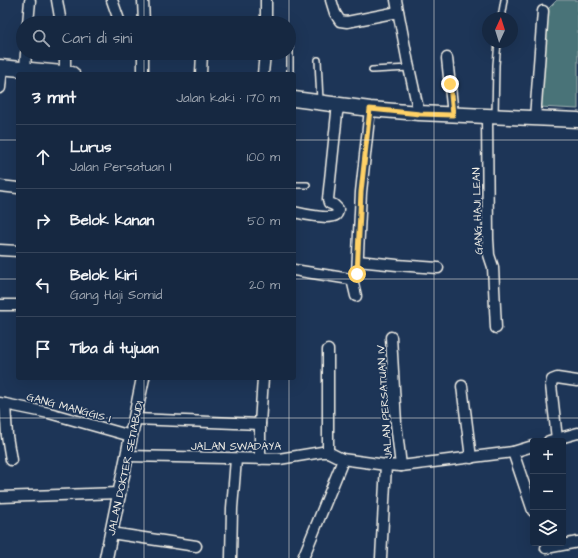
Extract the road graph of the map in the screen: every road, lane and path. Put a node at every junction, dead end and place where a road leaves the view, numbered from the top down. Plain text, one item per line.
1 (57, 0) edge
2 (112, 0) edge
3 (143, 0) edge
4 (266, 0) edge
5 (331, 0) edge
6 (396, 0) edge
7 (504, 0) edge
8 (30, 1) edge
9 (543, 11) dead end
10 (398, 12) junction
11 (501, 12) edge
12 (29, 16) edge
13 (60, 16) edge
14 (118, 16) edge
15 (144, 16) edge
16 (266, 16) edge
17 (497, 48) edge
18 (447, 58) dead end
19 (26, 60) edge
20 (66, 60) edge
21 (144, 60) edge
22 (202, 60) edge
23 (264, 60) edge
24 (290, 60) edge
25 (318, 60) dead end
26 (1, 67) edge
27 (409, 68) junction
28 (25, 69) junction
29 (372, 70) dead end
30 (51, 72) edge
31 (69, 72) edge
32 (143, 72) edge
33 (201, 72) edge
34 (263, 72) edge
35 (290, 72) edge
36 (0, 88) edge
37 (296, 99) edge
38 (320, 102) junction
39 (340, 105) junction
40 (370, 109) junction
41 (420, 114) junction
42 (453, 115) junction
43 (491, 116) junction
44 (535, 118) junction
45 (578, 120) edge
46 (296, 185) edge
47 (307, 185) dead end
48 (0, 186) edge
49 (16, 188) edge
50 (296, 212) edge
51 (0, 250) edge
52 (16, 251) edge
53 (358, 261) junction
54 (438, 268) dead end
55 (296, 270) edge
56 (352, 279) junction
57 (356, 296) dead end
58 (0, 305) edge
59 (16, 305) edge
60 (496, 328) dead end
61 (391, 337) dead end
62 (328, 350) dead end
63 (143, 380) edge
64 (263, 380) edge
65 (576, 381) dead end
66 (462, 386) dead end
67 (3, 403) edge
68 (135, 419) junction
69 (260, 424) junction
70 (578, 433) edge
71 (131, 436) junction
72 (553, 438) edge
73 (560, 438) edge
74 (530, 447) edge
75 (328, 452) junction
76 (513, 452) junction
77 (127, 456) junction
78 (471, 458) junction
79 (236, 459) junction
80 (260, 459) junction
81 (342, 459) junction
82 (11, 460) dead end
83 (386, 466) junction
84 (401, 466) junction
85 (119, 493) junction
86 (0, 497) edge
87 (533, 510) edge
88 (111, 533) junction
89 (578, 542) edge
90 (566, 543) edge
91 (196, 546) dead end
92 (545, 546) edge
93 (106, 558) edge
94 (231, 558) edge
95 (303, 558) edge
96 (381, 558) edge
97 (549, 558) edge

1 - 13 street
2 - 14 street
3 - 15 street
4 - 16 street
5 - 10 street
6 - 10 street
7 - 11 lane
8 - 12 street
9 - 44 street
10 - 27 street
17 - 43 lane
18 - 42 street
19 - 28 street
20 - 31 street
21 - 32 street
22 - 33 street
23 - 34 street
24 - 35 lane
25 - 38 lane
26 - 28 main road
26 - 36 street
27 - 29 lane
27 - 41 street
28 - 30 main road
37 - 38 main road
38 - 39 main road
39 - 40 main road
39 - 50 street
40 - 41 main road
40 - 53 street
41 - 42 main road
42 - 43 main road
43 - 44 main road
43 - 60 street, GANG HAJI LEAN
44 - 45 main road
46 - 47 lane
48 - 49 street
51 - 52 street
53 - 54 street
53 - 56 street
55 - 56 street
56 - 57 street
58 - 59 street
61 - 84 street, JALAN PERSATUAN IV
62 - 75 street
63 - 68 street, JALAN DOKTER SETIABUDI
64 - 69 street
65 - 72 street
66 - 78 street
67 - 71 street, GANG MANGGIS I
67 - 82 street
68 - 69 street
68 - 71 street, JALAN DOKTER SETIABUDI
69 - 80 street
70 - 73 street
71 - 77 street, JALAN DOKTER SETIABUDI
74 - 76 street
75 - 80 street, JALAN SWADAYA
75 - 81 street
76 - 78 street
76 - 87 street
77 - 79 street, JALAN SWADAYA
77 - 85 street, JALAN DOKTER SETIABUDI
78 - 84 street
79 - 80 street, JALAN SWADAYA
79 - 94 street
81 - 83 street
81 - 95 street
83 - 84 street
83 - 96 street
85 - 86 street
85 - 88 street, JALAN DOKTER SETIABUDI
88 - 91 street
88 - 93 street, JALAN DOKTER SETIABUDI
89 - 90 street
92 - 97 street

